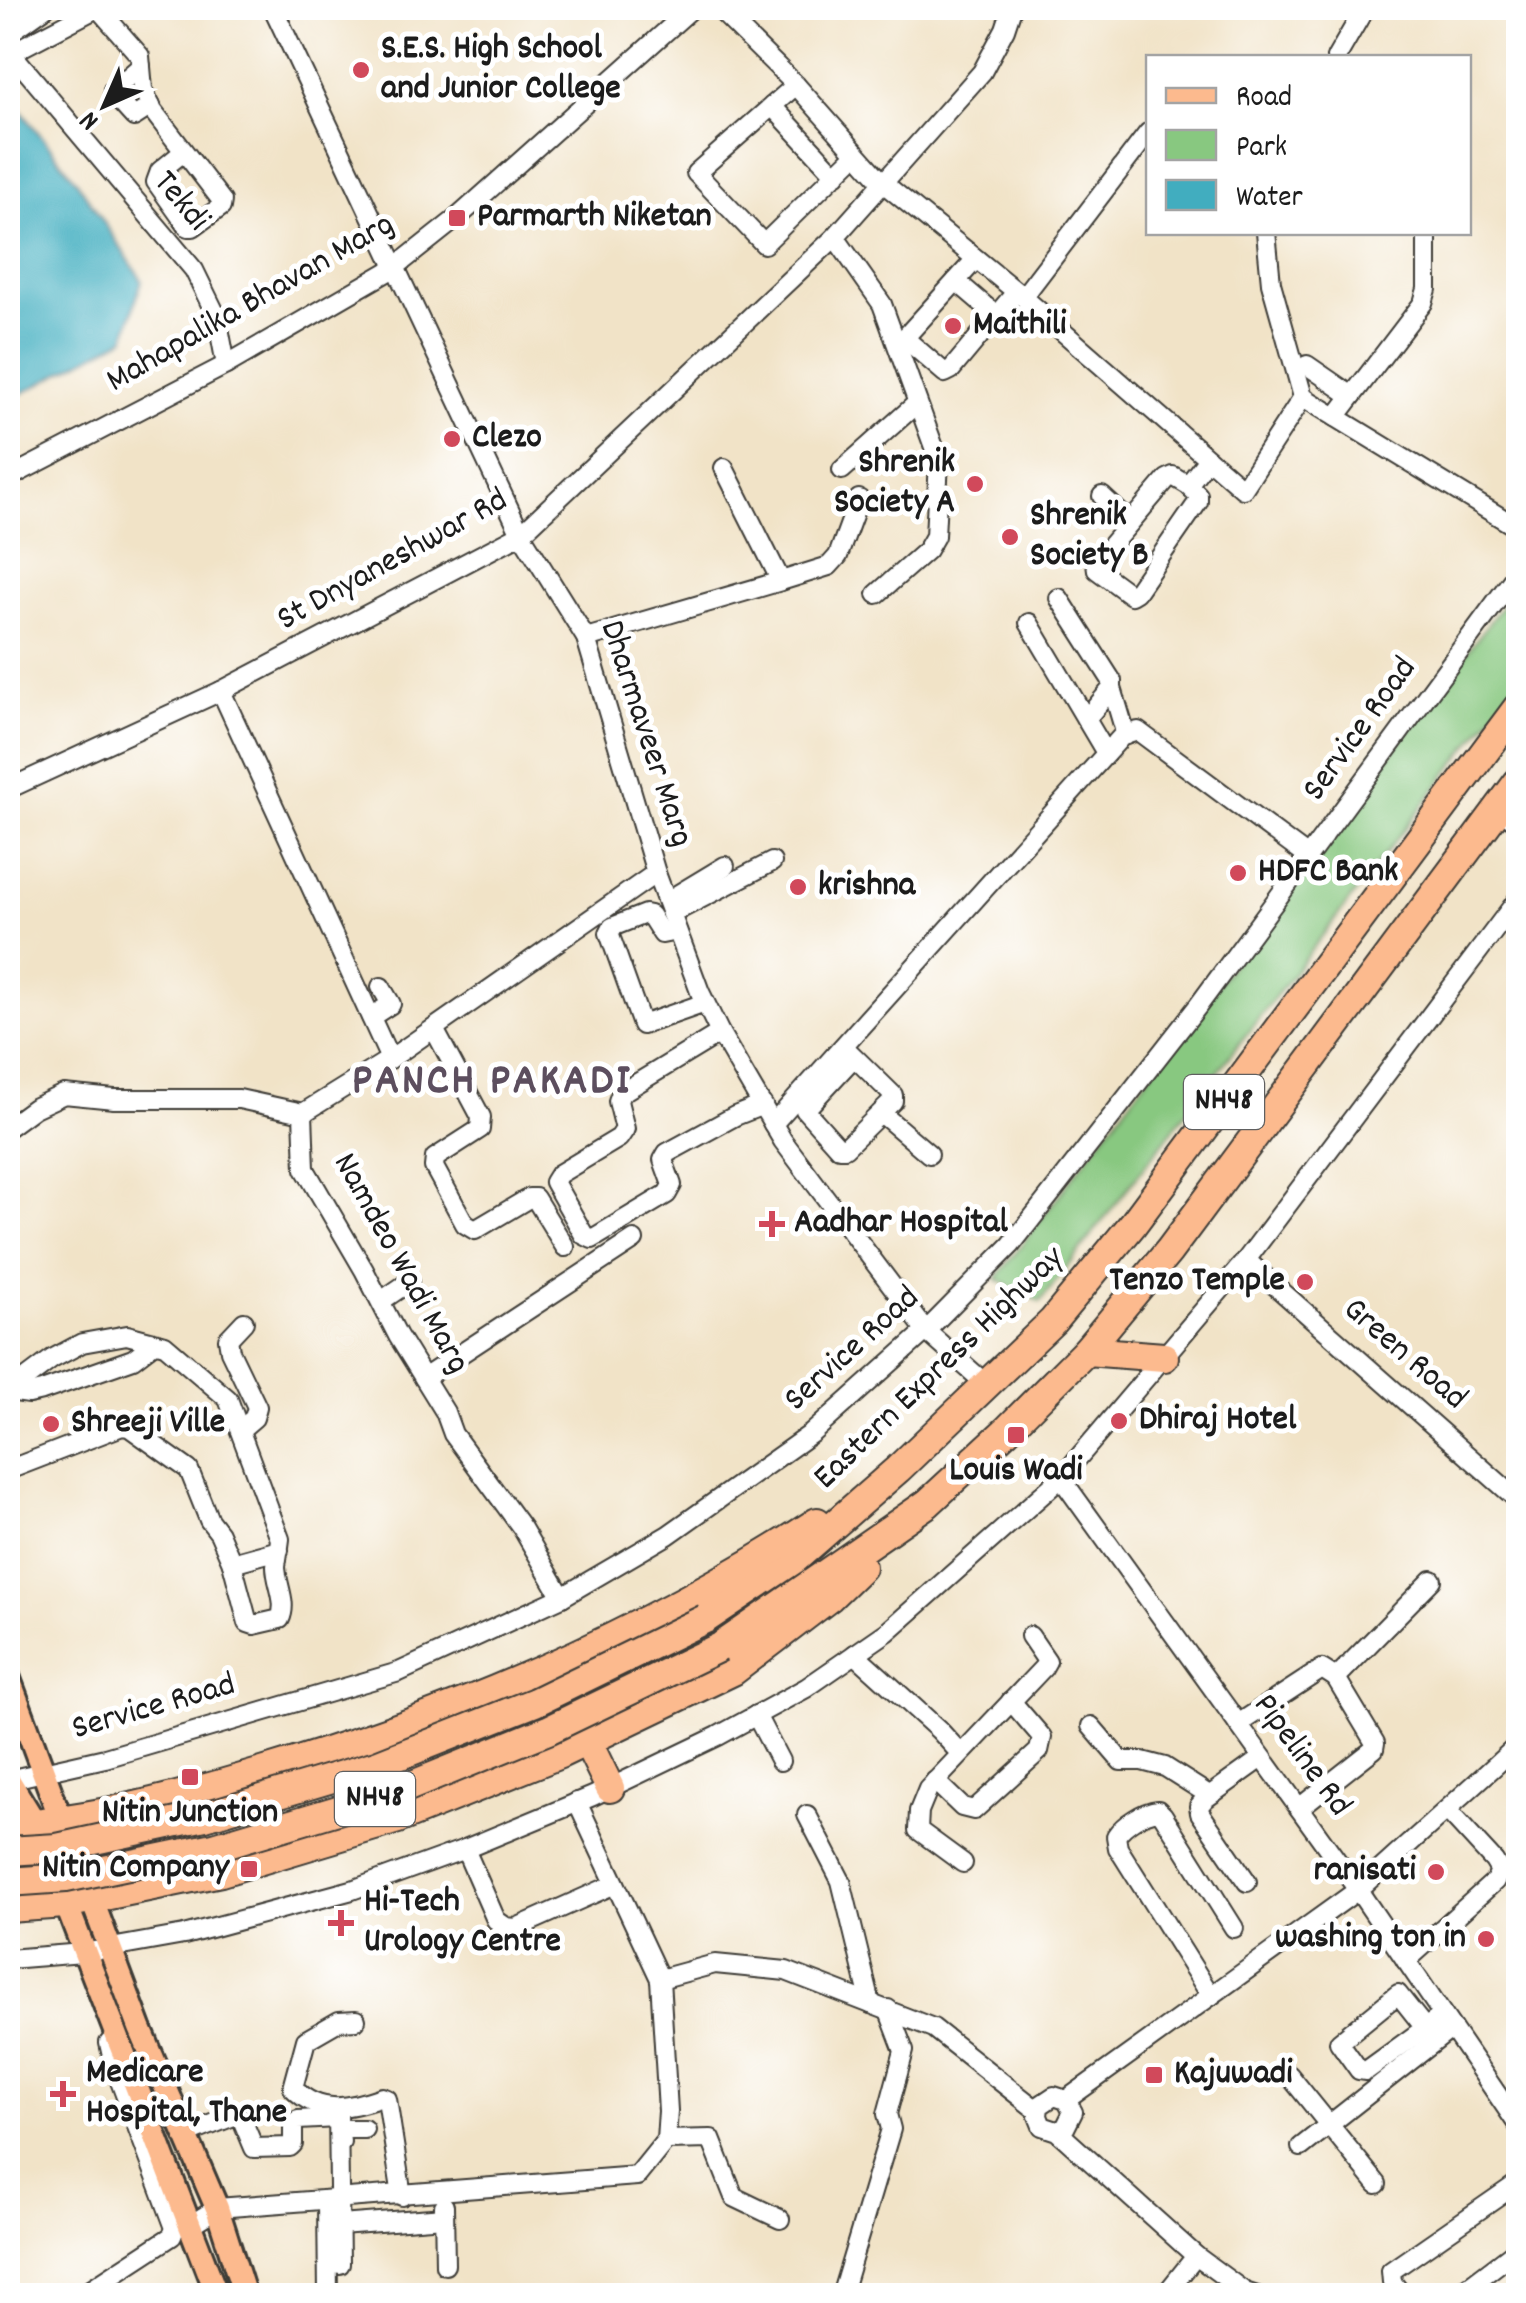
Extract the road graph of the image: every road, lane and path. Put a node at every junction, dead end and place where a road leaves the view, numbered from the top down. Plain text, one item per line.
1 (44, 8) edge
2 (98, 8) edge
3 (273, 8) edge
4 (692, 8) edge
5 (718, 8) edge
6 (1012, 8) edge
7 (1365, 8) edge
8 (11, 27) edge
9 (10, 51) edge
10 (1338, 55) edge
11 (142, 66) junction
12 (796, 85) junction
13 (150, 106) junction
14 (772, 106) junction
15 (1146, 136) edge
16 (182, 153) dead end
17 (856, 155) junction
18 (836, 176) junction
19 (882, 182) junction
20 (1266, 235) edge
21 (1428, 235) edge
22 (835, 237) junction
23 (976, 259) junction
24 (394, 268) junction
25 (956, 281) junction
26 (1020, 294) junction
27 (997, 316) junction
28 (226, 365) junction
29 (1307, 366) dead end
30 (1352, 396) junction
31 (1303, 397) junction
32 (916, 404) junction
33 (1336, 417) junction
34 (1208, 459) junction
35 (724, 468) dead end
36 (842, 470) dead end
37 (8, 478) edge
38 (1188, 484) junction
39 (1102, 496) dead end
40 (858, 499) dead end
41 (1130, 522) junction
42 (1518, 528) edge
43 (521, 534) junction
44 (1518, 572) edge
45 (781, 581) junction
46 (876, 594) dead end
47 (1058, 598) dead end
48 (1029, 623) dead end
49 (586, 638) junction
50 (1112, 688) junction
51 (221, 691) junction
52 (1518, 707) edge
53 (1086, 720) junction
54 (1126, 735) junction
55 (1106, 753) junction
56 (1518, 782) edge
57 (8, 789) edge
58 (1509, 816) edge
59 (1308, 858) junction
60 (772, 862) dead end
61 (724, 866) dead end
62 (656, 873) junction
63 (1518, 899) edge
64 (672, 915) junction
65 (381, 986) dead end
66 (705, 1003) junction
67 (370, 1017) junction
68 (434, 1028) junction
69 (720, 1034) junction
70 (849, 1052) junction
71 (390, 1059) junction
72 (763, 1105) junction
73 (882, 1112) junction
74 (303, 1113) junction
75 (773, 1124) junction
76 (8, 1127) edge
77 (929, 1154) dead end
78 (634, 1240) dead end
79 (565, 1247) dead end
80 (1246, 1260) junction
81 (409, 1282) dead end
82 (380, 1301) junction
83 (244, 1322) dead end
84 (926, 1331) junction
85 (154, 1342) junction
86 (1086, 1351) junction
87 (1164, 1357) junction
88 (424, 1378) junction
89 (987, 1385) junction
90 (8, 1392) edge
91 (240, 1430) junction
92 (898, 1469) junction
93 (8, 1470) edge
94 (1061, 1478) junction
95 (1518, 1500) edge
96 (928, 1503) junction
97 (279, 1550) junction
98 (232, 1562) junction
99 (1432, 1580) dead end
100 (562, 1596) junction
101 (1030, 1636) dead end
102 (854, 1654) junction
103 (8, 1676) edge
104 (1336, 1678) junction
105 (1011, 1702) junction
106 (756, 1715) junction
107 (1238, 1724) junction
108 (1091, 1726) dead end
109 (587, 1741) junction
110 (1518, 1745) edge
111 (960, 1753) junction
112 (1262, 1758) junction
113 (780, 1761) dead end
114 (44, 1772) junction
115 (8, 1780) edge
116 (935, 1781) junction
117 (610, 1788) junction
118 (1209, 1795) junction
119 (577, 1802) junction
120 (1299, 1808) junction
121 (1446, 1810) junction
122 (807, 1815) dead end
123 (35, 1823) edge
124 (8, 1850) edge
125 (465, 1850) junction
126 (963, 1863) dead end
127 (8, 1882) edge
128 (1246, 1882) dead end
129 (616, 1884) junction
130 (1358, 1890) junction
131 (78, 1902) junction
132 (8, 1908) edge
133 (1234, 1928) dead end
134 (111, 1947) junction
135 (83, 1952) junction
136 (8, 1960) edge
137 (1406, 1960) junction
138 (660, 1979) junction
139 (1211, 1996) junction
140 (880, 2007) junction
141 (356, 2020) dead end
142 (1448, 2021) junction
143 (1425, 2028) junction
144 (115, 2038) junction
145 (1289, 2075) dead end
146 (1066, 2100) junction
147 (1038, 2111) junction
148 (339, 2124) junction
149 (1328, 2125) junction
150 (1518, 2125) edge
151 (364, 2129) dead end
152 (1057, 2131) junction
153 (185, 2135) junction
154 (666, 2140) junction
155 (1300, 2147) dead end
156 (1518, 2183) edge
157 (1376, 2184) dead end
158 (444, 2193) junction
159 (402, 2196) junction
160 (341, 2200) junction
161 (216, 2208) junction
162 (444, 2217) junction
163 (780, 2219) dead end
164 (192, 2224) junction
165 (340, 2225) junction
166 (1518, 2248) edge
167 (1196, 2256) junction
168 (340, 2264) dead end
169 (445, 2265) dead end
170 (80, 2296) edge
171 (217, 2296) edge
172 (246, 2296) edge
173 (328, 2296) edge
174 (841, 2296) edge
175 (1164, 2296) edge
176 (1257, 2296) edge
177 (1403, 2296) edge
178 (1456, 2296) edge

1 - 8 street
2 - 9 street
2 - 11 street
3 - 24 street, Dharmaveer Marg
4 - 24 street, Mahapalika Bhavan Marg
5 - 12 street
6 - 19 street, St Dnyaneshwar Rd
7 - 10 street
8 - 9 street
9 - 28 street, Tekdi
11 - 13 street
11 - 13 street
12 - 14 street
12 - 17 street
13 - 16 street
14 - 18 street
14 - 18 street
15 - 26 street
17 - 18 street
17 - 19 street
19 - 22 street, St Dnyaneshwar Rd
19 - 23 street
20 - 31 street
21 - 30 street
22 - 32 street
22 - 43 street, St Dnyaneshwar Rd
23 - 25 street
23 - 26 street
24 - 28 street, Mahapalika Bhavan Marg
24 - 43 street, Dharmaveer Marg
25 - 27 street
25 - 27 street
26 - 27 street
26 - 34 street
28 - 37 street, Mahapalika Bhavan Marg
29 - 30 street
30 - 33 street
31 - 33 street
31 - 34 street
32 - 36 street
32 - 46 street
33 - 42 street
34 - 38 street
35 - 45 street
38 - 41 street
38 - 41 street
39 - 41 street
40 - 45 street
43 - 49 street, Dharmaveer Marg
43 - 51 street, St Dnyaneshwar Rd
44 - 59 street, Service Road
45 - 49 street
47 - 50 street
48 - 53 street
49 - 62 street, Dharmaveer Marg
50 - 53 street
50 - 54 street
51 - 57 street, St Dnyaneshwar Rd
51 - 67 street
52 - 89 highway, Eastern Express Highway / NH48
53 - 55 street
54 - 55 street
54 - 59 street
55 - 70 street
56 - 58 highway, NH48
58 - 86 highway, NH48
59 - 84 street, Service Road
60 - 64 street
61 - 64 street
62 - 64 street, Dharmaveer Marg
62 - 68 street
63 - 80 street
64 - 66 street, Dharmaveer Marg
64 - 66 street
65 - 67 street
66 - 69 street, Dharmaveer Marg
67 - 71 street
68 - 71 street
68 - 79 street
69 - 72 street, Dharmaveer Marg
69 - 72 street
70 - 73 street
70 - 73 street
70 - 75 street
71 - 74 street
72 - 75 street, Dharmaveer Marg
73 - 77 street
74 - 76 street
74 - 82 street, Namdeo Wadi Marg
75 - 84 street, Dharmaveer Marg
78 - 88 street
80 - 87 street
80 - 95 street, Green Road
81 - 82 street
82 - 88 street, Namdeo Wadi Marg
83 - 91 street
84 - 89 street, Dharmaveer Marg
84 - 100 street, Service Road
85 - 90 street
85 - 90 street
85 - 91 street
86 - 87 highway
86 - 96 highway, NH48
87 - 94 street
88 - 100 street, Namdeo Wadi Marg
89 - 92 highway, Eastern Express Highway / NH48
91 - 97 street
92 - 123 highway
92 - 124 highway, Eastern Express Highway / NH48, bridge
93 - 98 street
94 - 102 street
94 - 107 street, Pipeline Rd
96 - 109 highway
96 - 127 highway, NH48, bridge
97 - 98 street
97 - 98 street
99 - 104 street
100 - 114 street, Service Road
101 - 105 street
102 - 106 street
102 - 111 street
103 - 114 main road
104 - 107 street
104 - 120 street
105 - 111 street
105 - 116 street
106 - 113 street
106 - 117 street
107 - 112 street, Pipeline Rd
108 - 118 street
109 - 117 highway
109 - 131 highway
110 - 121 street
111 - 116 street
112 - 118 street
112 - 120 street, Pipeline Rd
114 - 115 street, Service Road
114 - 123 main road
115 - 123 main road
116 - 126 street
117 - 119 street
118 - 128 street
119 - 125 street
119 - 129 street
120 - 130 street, Pipeline Rd
121 - 130 street
121 - 137 street
122 - 140 street
123 - 131 main road
125 - 129 street
125 - 134 street
129 - 138 street
130 - 137 street, Pipeline Rd
130 - 139 street
131 - 132 highway
131 - 134 main road
131 - 135 main road
133 - 139 street
134 - 135 street
134 - 153 main road
135 - 136 street
135 - 144 main road
137 - 142 street, Pipeline Rd
138 - 140 street
138 - 154 street
139 - 146 street
140 - 147 street
140 - 174 street
141 - 148 street
142 - 143 street
142 - 149 street
142 - 150 street, Pipeline Rd
143 - 143 street
144 - 164 main road
144 - 170 street
145 - 149 street
146 - 147 street
146 - 152 street
147 - 152 street
148 - 151 street
148 - 153 street
148 - 159 street
148 - 160 street
149 - 155 street
149 - 157 street
152 - 167 street
153 - 161 main road
154 - 158 street
154 - 163 street
156 - 177 street
158 - 159 street
158 - 162 street
159 - 160 street
160 - 161 street
160 - 165 street
160 - 173 street
161 - 164 street
161 - 172 main road
162 - 165 street
162 - 169 street
164 - 171 main road
165 - 168 street
166 - 178 street
167 - 175 street
167 - 176 street

